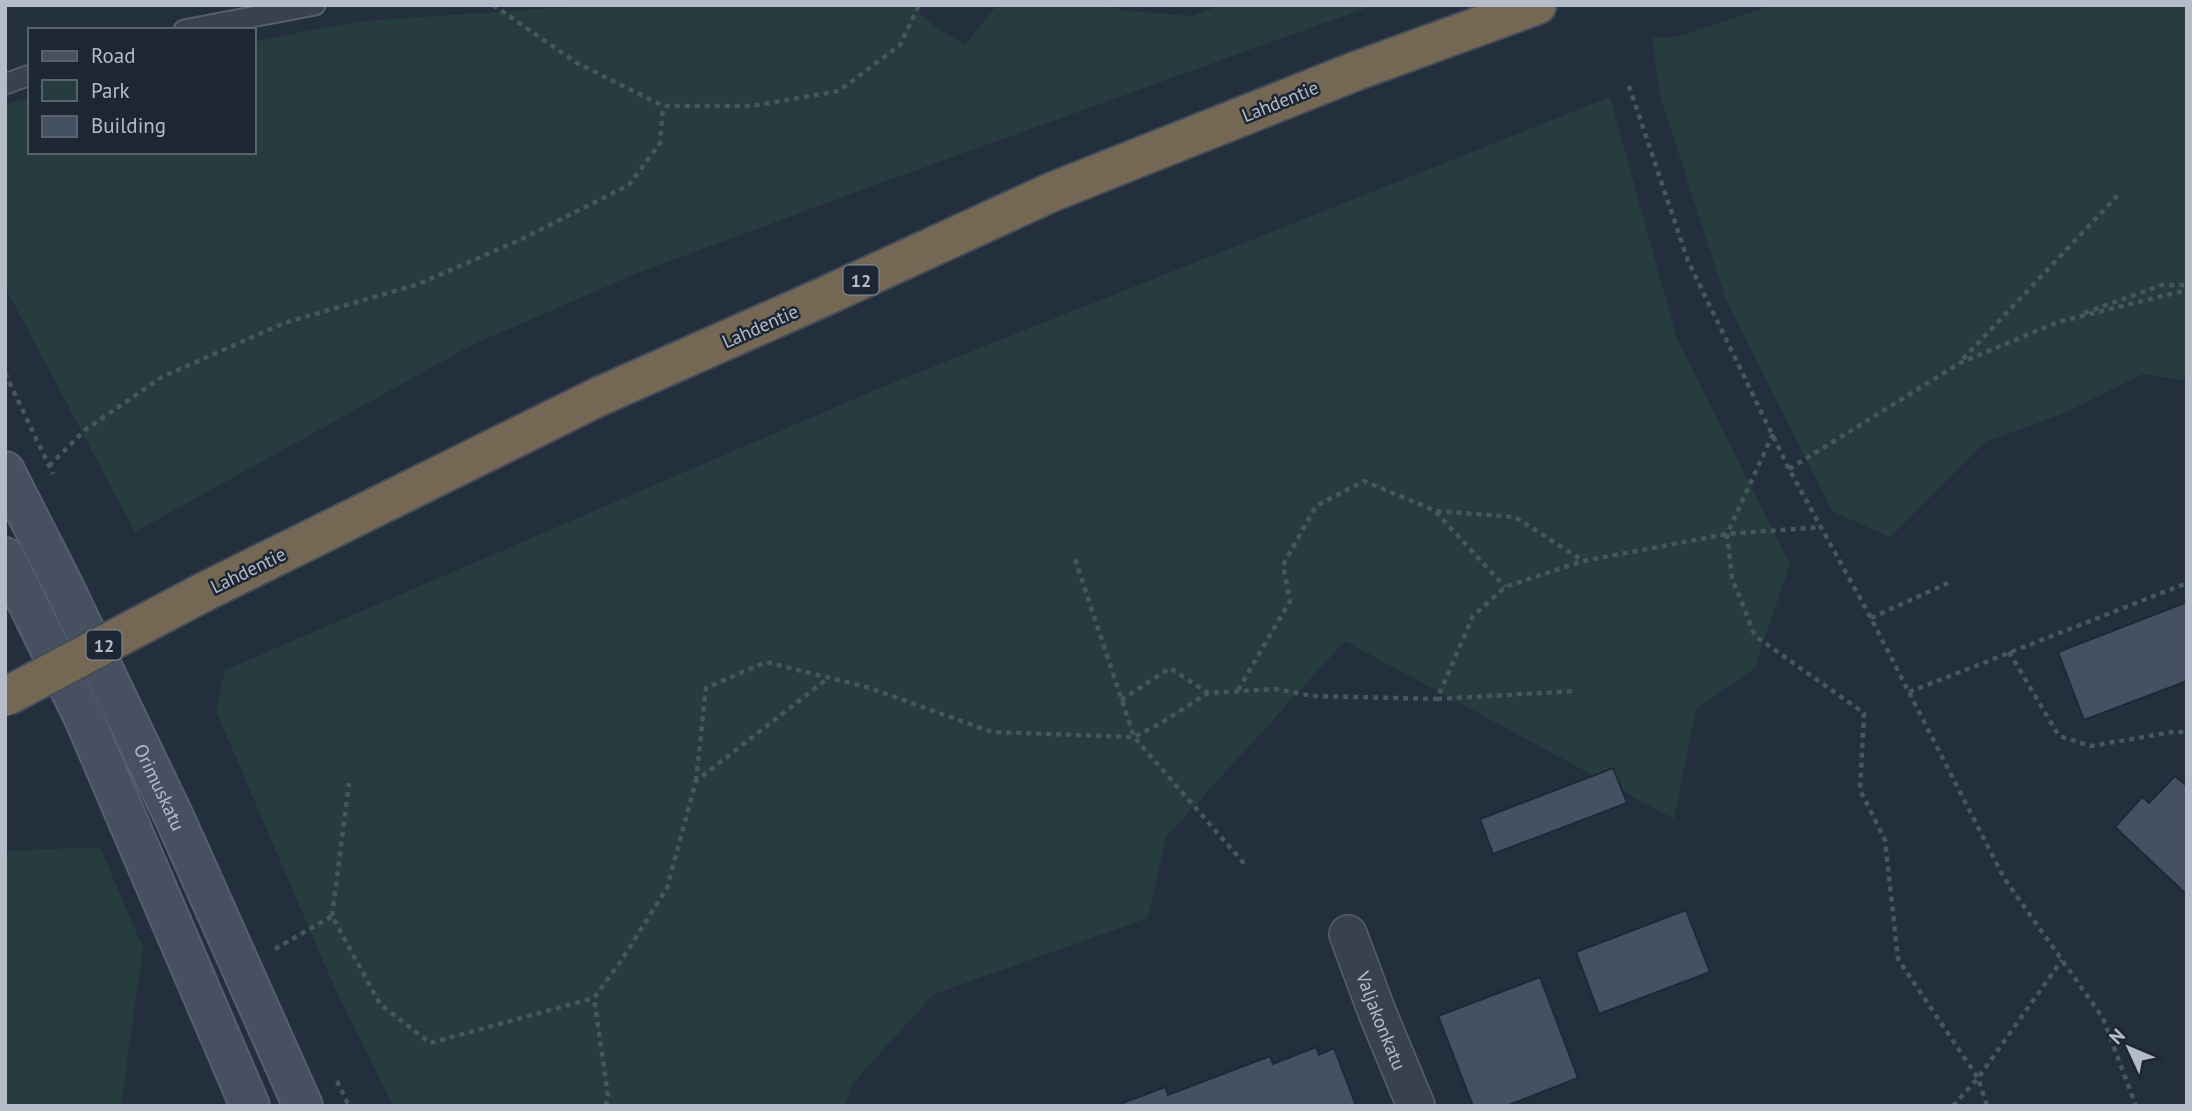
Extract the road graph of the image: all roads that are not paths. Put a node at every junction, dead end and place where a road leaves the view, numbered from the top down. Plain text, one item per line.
1 (315, 5) edge
2 (1537, 5) edge
3 (194, 28) edge
4 (28, 76) edge
5 (5, 84) edge
6 (5, 471) edge
7 (5, 557) edge
8 (5, 697) edge
9 (1348, 934) dead end
10 (250, 1106) edge
11 (303, 1106) edge
12 (1416, 1106) edge

1 - 3 lane
2 - 8 highway, Lahdentie / 12, bridge
4 - 5 lane
6 - 11 main road, Orimuskatu
7 - 10 main road
9 - 12 street, Valjakonkatu

